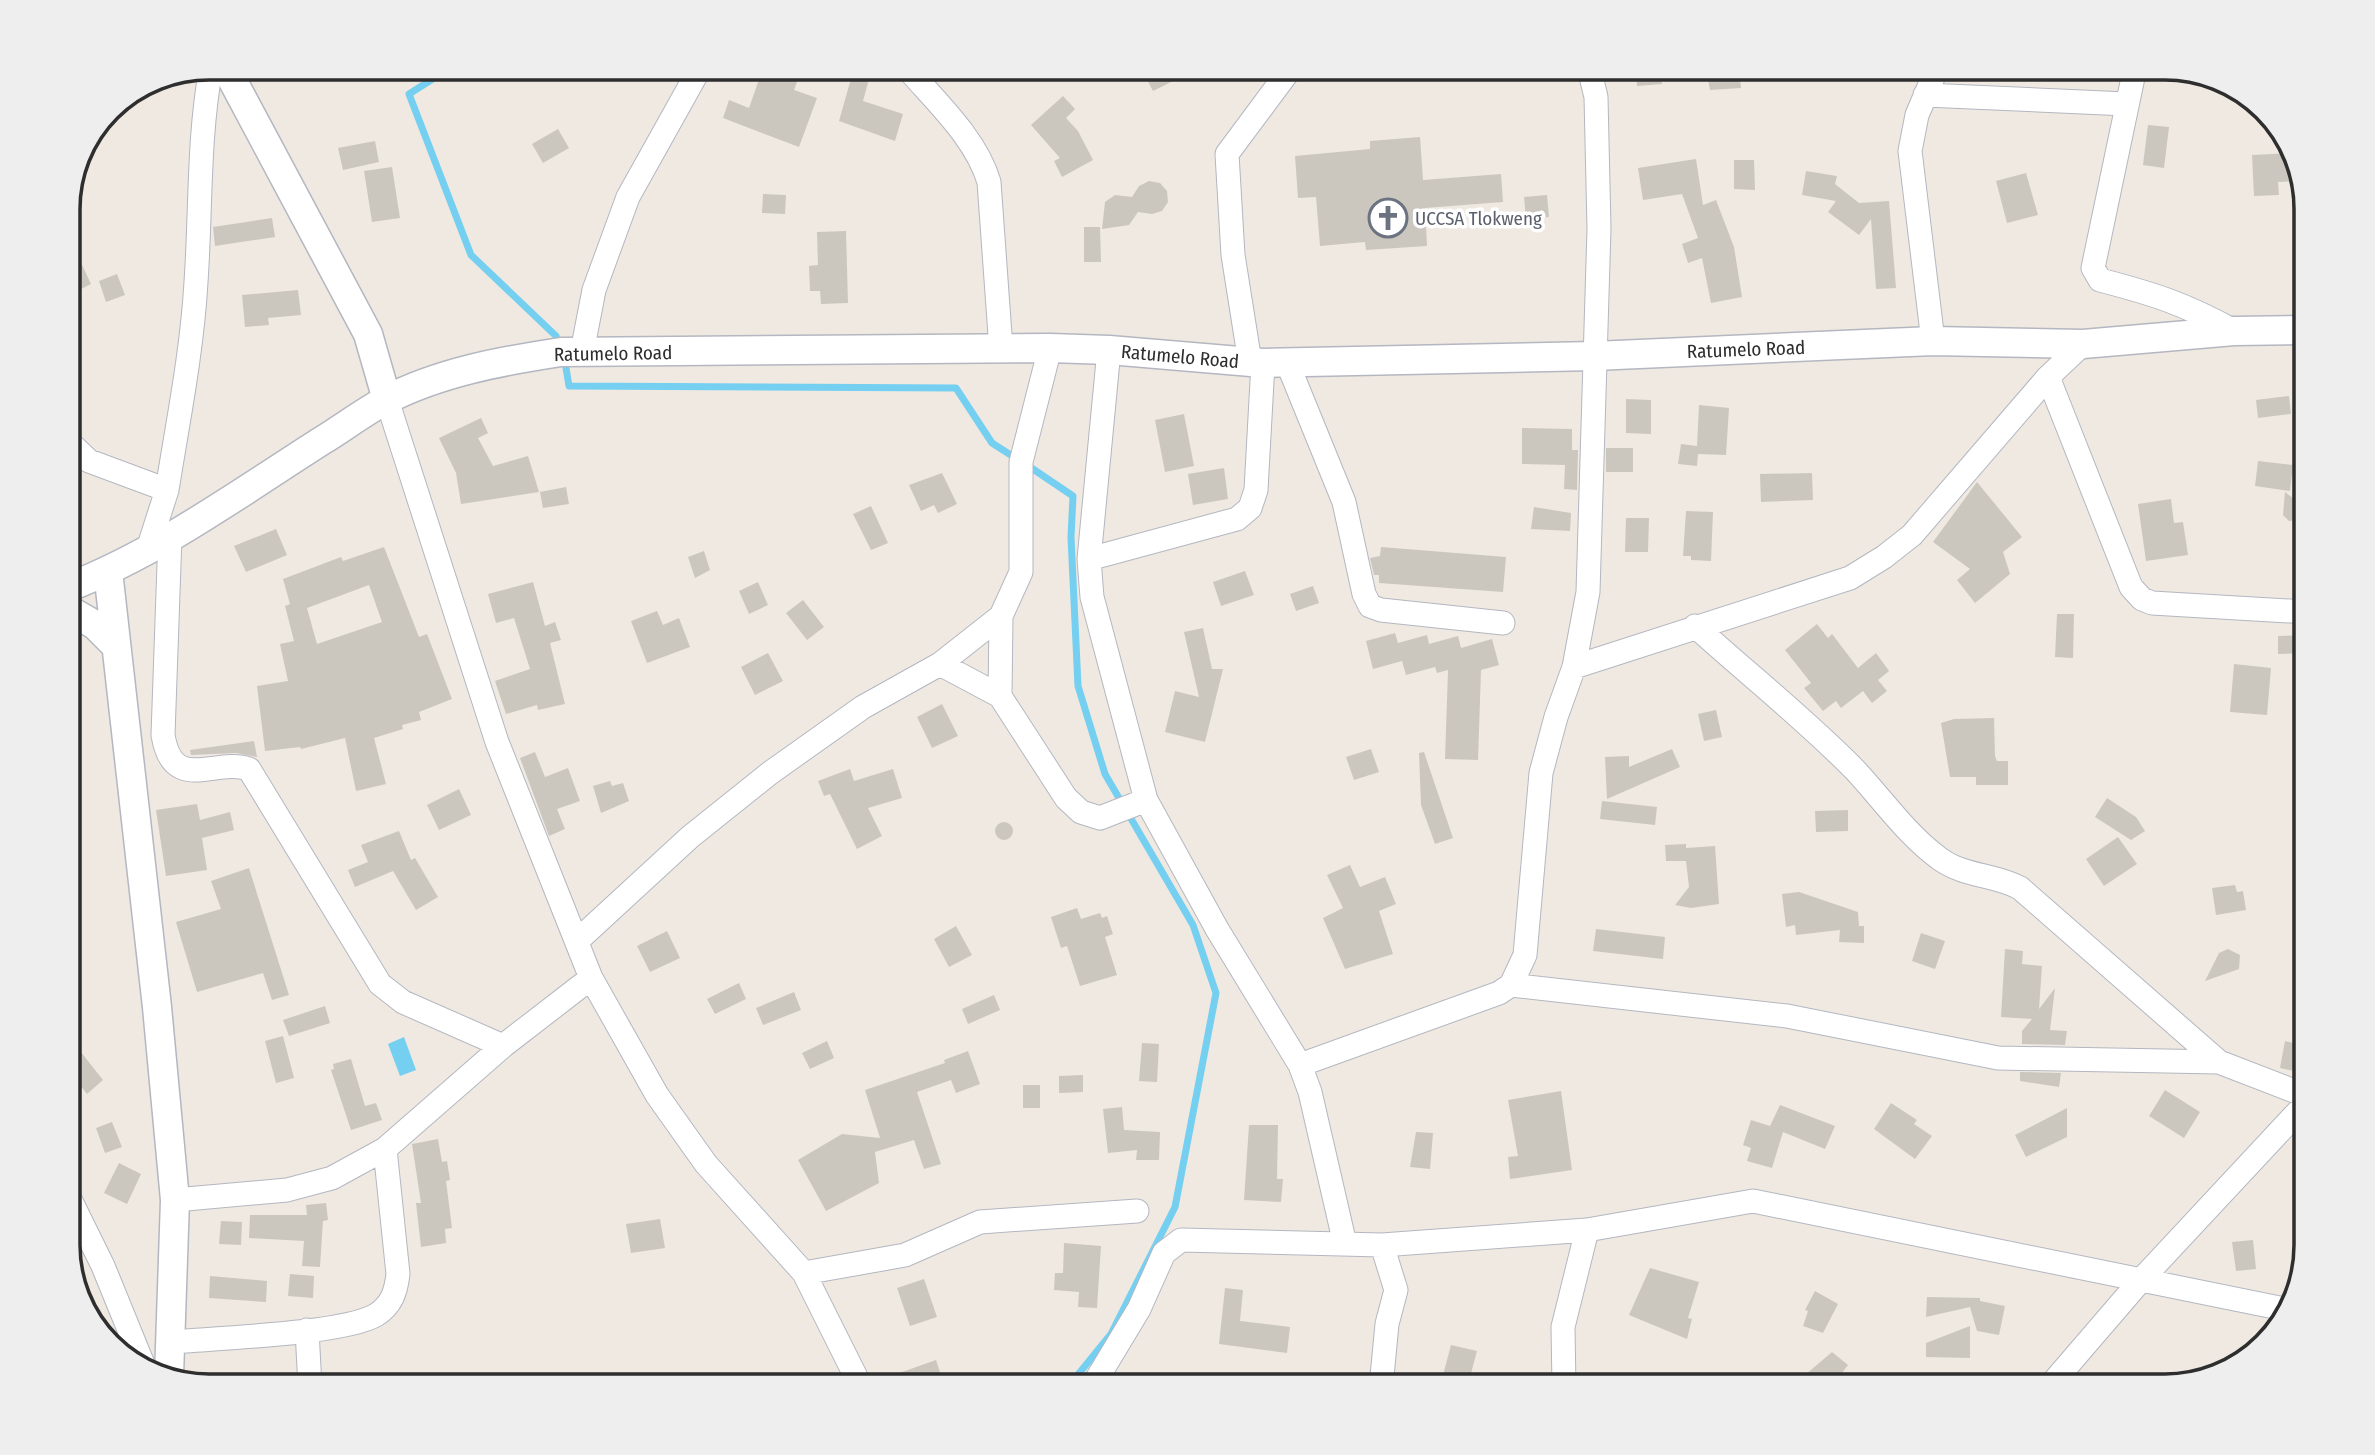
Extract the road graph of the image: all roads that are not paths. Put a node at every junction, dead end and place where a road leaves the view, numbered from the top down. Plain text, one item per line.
1 (209, 80) edge
2 (232, 80) edge
3 (693, 80) edge
4 (917, 80) edge
5 (1282, 80) edge
6 (1592, 80) edge
7 (1932, 80) edge
8 (2132, 80) edge
9 (1925, 95) junction
10 (2127, 104) junction
11 (2294, 330) edge
12 (2234, 331) junction
13 (1933, 341) junction
14 (2083, 344) junction
15 (1051, 348) junction
16 (1001, 349) junction
17 (1110, 350) junction
18 (582, 352) junction
19 (1594, 356) junction
20 (1267, 362) junction
21 (2048, 377) junction
22 (387, 400) junction
23 (81, 453) edge
24 (167, 490) junction
25 (159, 542) junction
26 (1089, 559) junction
27 (108, 571) junction
28 (81, 582) edge
29 (2294, 611) edge
30 (1001, 615) junction
31 (81, 617) edge
32 (1503, 623) dead end
33 (1695, 626) junction
34 (116, 646) junction
35 (940, 664) junction
36 (1574, 667) junction
37 (1000, 696) junction
38 (1146, 800) junction
39 (577, 941) junction
40 (592, 978) junction
41 (1511, 985) junction
42 (503, 1046) junction
43 (2219, 1062) junction
44 (1300, 1065) junction
45 (2294, 1091) edge
46 (2294, 1116) edge
47 (385, 1149) junction
48 (175, 1200) junction
49 (1137, 1211) dead end
50 (81, 1221) edge
51 (1587, 1230) junction
52 (1345, 1244) junction
53 (1382, 1245) junction
54 (804, 1273) junction
55 (2141, 1280) junction
56 (2278, 1308) edge
57 (307, 1330) junction
58 (172, 1342) junction
59 (138, 1353) edge
60 (170, 1368) edge
61 (309, 1374) edge
62 (854, 1374) edge
63 (1101, 1374) edge
64 (1382, 1374) edge
65 (1564, 1374) edge
66 (2060, 1374) edge

1 - 24 street
2 - 22 street
3 - 18 street
4 - 16 street
5 - 20 street
6 - 19 street
7 - 9 street
8 - 10 street
9 - 10 street
9 - 13 street
10 - 12 street
11 - 12 street, Ratumelo Road
12 - 14 street, Ratumelo Road
13 - 14 street, Ratumelo Road
13 - 19 street, Ratumelo Road
14 - 21 street
15 - 16 street, Ratumelo Road
15 - 17 street, Ratumelo Road
15 - 30 street
16 - 18 street, Ratumelo Road
17 - 20 street, Ratumelo Road
17 - 26 street
18 - 22 street, Ratumelo Road
19 - 20 street, Ratumelo Road
19 - 36 street
20 - 26 street
20 - 32 street
21 - 29 street
21 - 33 street
22 - 25 street, Ratumelo Road
22 - 39 street
23 - 24 street
24 - 25 street
25 - 27 street, Ratumelo Road
25 - 42 street
26 - 38 street
27 - 28 street, Ratumelo Road
27 - 34 street
30 - 35 street
30 - 37 street
31 - 34 street
33 - 36 street
33 - 43 street
34 - 48 street
35 - 37 street
35 - 39 street
36 - 41 street
37 - 38 street
38 - 44 street
39 - 40 street
40 - 42 street
40 - 54 street
41 - 43 street
41 - 44 street
42 - 47 street
43 - 45 street
44 - 52 street
46 - 55 street
47 - 48 street
47 - 57 street
48 - 58 street
49 - 54 street
50 - 59 street
51 - 53 street
51 - 55 street
51 - 65 street
52 - 53 street
52 - 63 street
53 - 64 street
54 - 62 street
55 - 56 street
55 - 66 street
57 - 58 street
57 - 61 street
58 - 60 street

